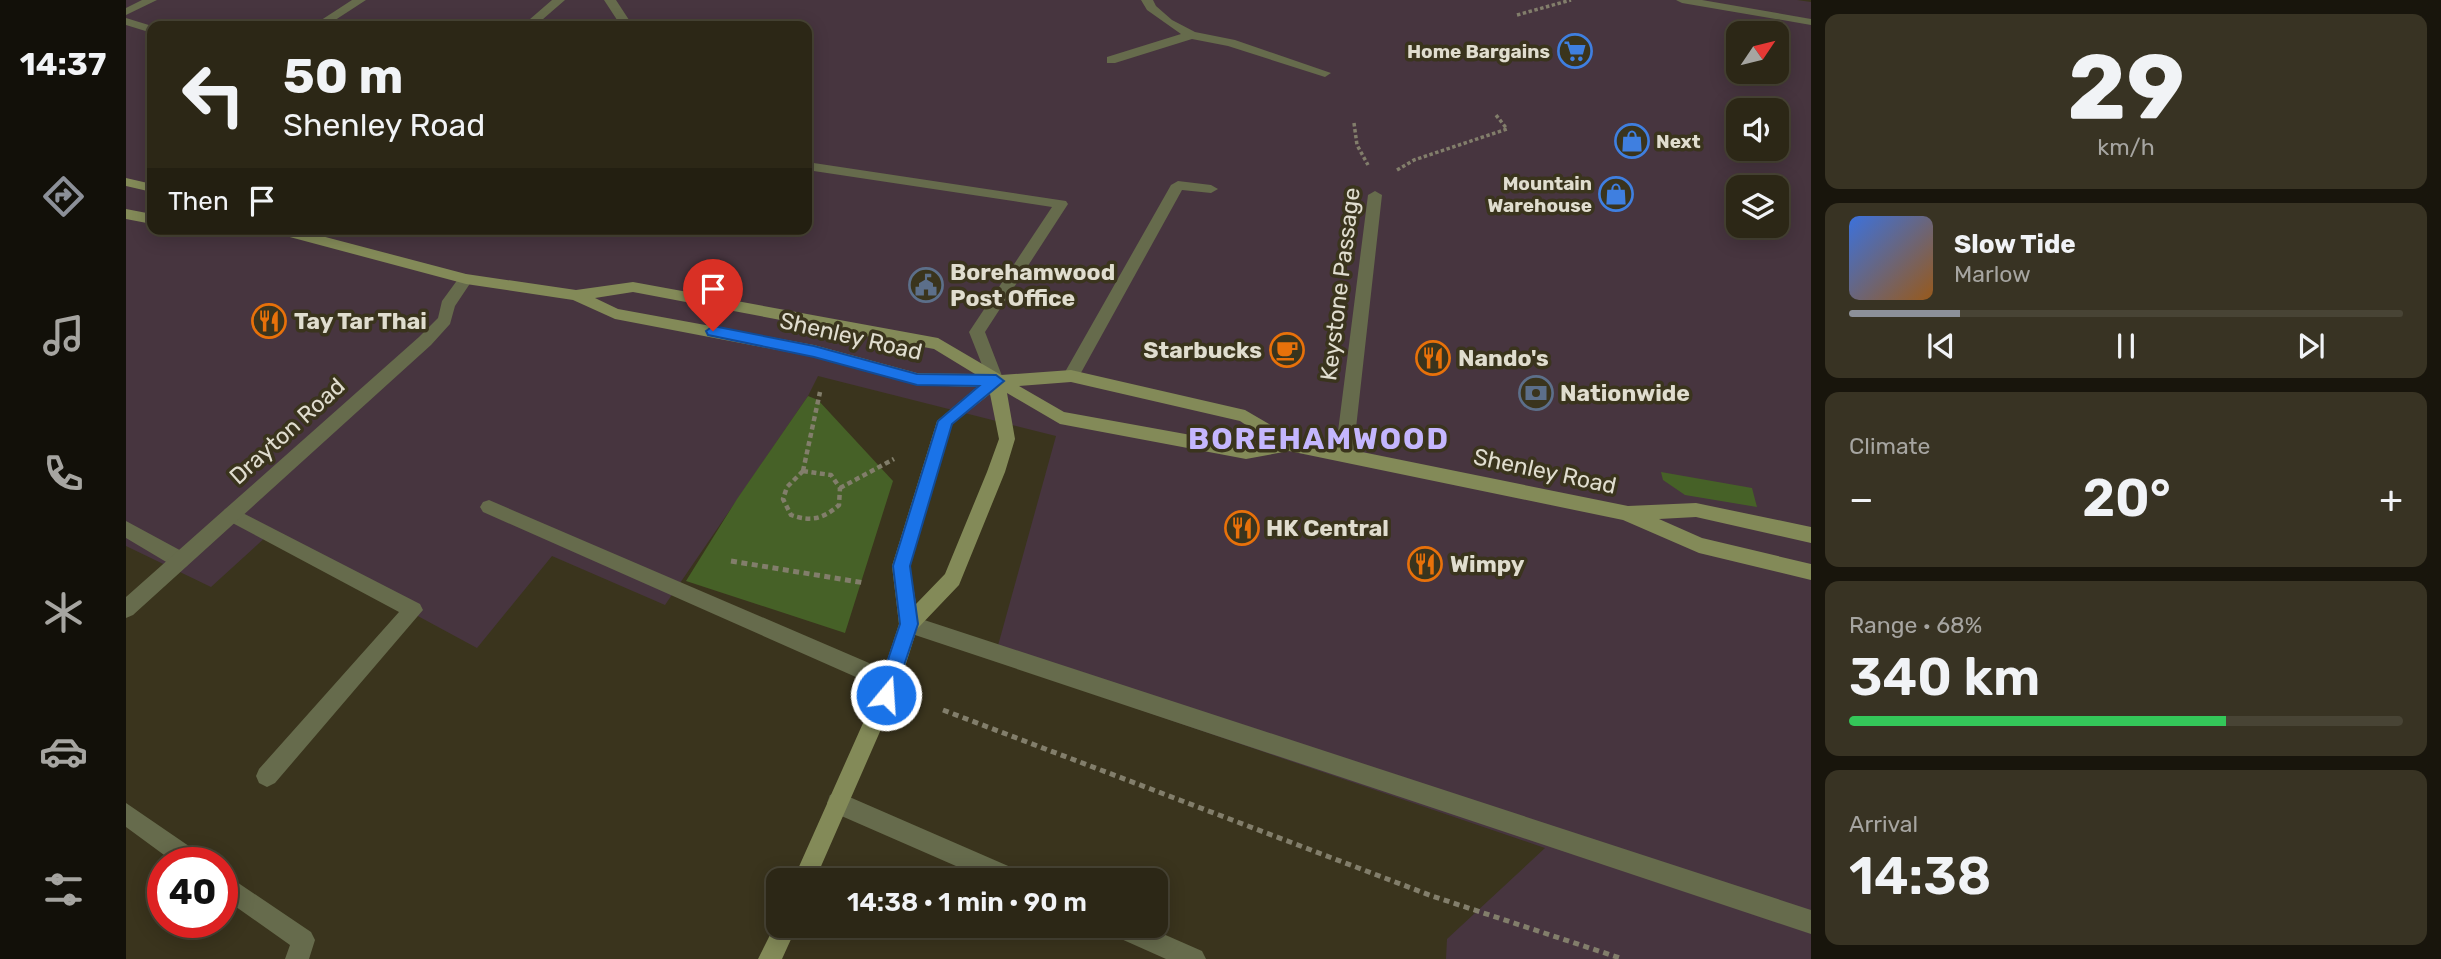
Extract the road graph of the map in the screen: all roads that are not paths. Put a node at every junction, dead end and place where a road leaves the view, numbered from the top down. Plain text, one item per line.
1 (151, 0) edge
2 (360, 0) edge
3 (559, 0) edge
4 (610, 0) edge
5 (1147, 0) edge
6 (1682, 0) edge
7 (126, 12) edge
8 (126, 21) edge
9 (326, 21) edge
10 (534, 21) edge
11 (624, 21) edge
12 (1811, 22) edge
13 (147, 28) edge
14 (1191, 35) junction
15 (1111, 60) dead end
16 (1325, 73) dead end
17 (812, 167) edge
18 (126, 182) edge
19 (147, 187) edge
20 (1211, 189) dead end
21 (1376, 189) road end
22 (126, 214) edge
23 (147, 218) edge
24 (323, 235) edge
25 (466, 279) junction
26 (576, 295) junction
27 (1071, 376) junction
28 (996, 381) junction
29 (1289, 444) junction
30 (1343, 455) junction
31 (489, 507) dead end
32 (1626, 513) junction
33 (231, 514) junction
34 (126, 529) edge
35 (1811, 535) edge
36 (180, 560) junction
37 (1811, 572) edge
38 (126, 609) edge
39 (909, 624) junction
40 (890, 682) junction
41 (267, 776) dead end
42 (838, 803) junction
43 (126, 814) edge
44 (172, 847) edge
45 (809, 868) edge
46 (987, 868) edge
47 (238, 894) edge
48 (1811, 922) edge
49 (780, 938) edge
50 (1146, 938) edge
51 (297, 959) edge
52 (770, 959) edge
53 (1194, 959) edge

1 - 7 street
2 - 9 street
3 - 10 street
4 - 11 street
5 - 14 street
6 - 12 street
8 - 13 street
14 - 15 street
14 - 16 street
17 - 28 street
18 - 19 main road
20 - 27 street
21 - 30 street, Keystone Passage
22 - 23 main road
24 - 25 main road, Shenley Road
25 - 26 main road, Shenley Road
25 - 33 street, Drayton Road
26 - 28 main road, Shenley Road
26 - 28 main road, Shenley Road
27 - 28 main road, Shenley Road
27 - 29 main road, Shenley Road
28 - 29 main road, Shenley Road
28 - 39 main road
28 - 39 main road
29 - 30 main road, Shenley Road
30 - 32 main road, Shenley Road
31 - 40 street
32 - 35 main road, Shenley Road
32 - 37 main road, Shenley Road
33 - 36 street, Drayton Road
33 - 41 street
34 - 36 street
36 - 38 street, Drayton Road
39 - 40 main road
39 - 48 street
40 - 42 main road
42 - 45 main road
42 - 46 street
43 - 44 street
47 - 51 street
49 - 52 main road
50 - 53 street

